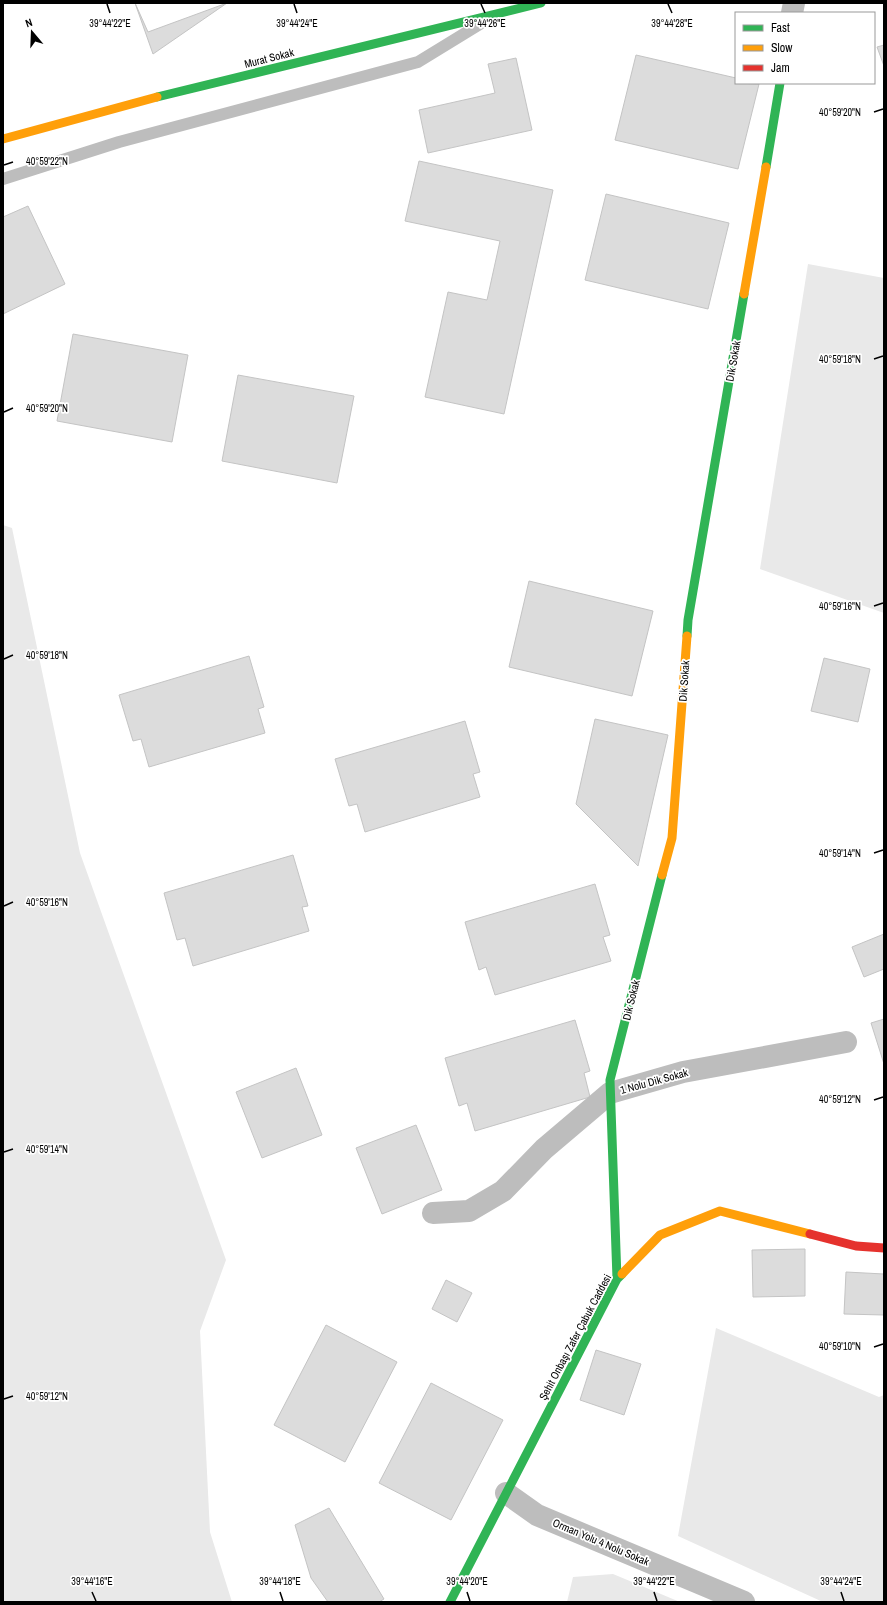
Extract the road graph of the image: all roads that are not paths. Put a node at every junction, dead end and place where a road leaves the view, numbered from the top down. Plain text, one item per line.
1 (541, 3) edge
2 (497, 14) junction
3 (780, 84) edge
4 (3, 139) edge
5 (3, 178) edge
6 (846, 1042) dead end
7 (610, 1093) junction
8 (432, 1213) dead end
9 (884, 1248) edge
10 (617, 1279) junction
11 (506, 1494) junction
12 (450, 1602) edge
13 (744, 1602) edge

1 - 2 street, Murat Sokak
2 - 4 street, Murat Sokak
2 - 5 lane
3 - 7 street, Dik Sokak
6 - 7 street, 1 Nolu Dik Sokak
7 - 8 street, 1 Nolu Dik Sokak
7 - 10 street, Dik Sokak
9 - 10 street, Şehit Onbaşı Zafer Çabuk Caddesi
10 - 11 street, Şehit Onbaşı Zafer Çabuk Caddesi
11 - 12 street, Şehit Onbaşı Zafer Çabuk Caddesi
11 - 13 street, Orman Yolu 4 Nolu Sokak

